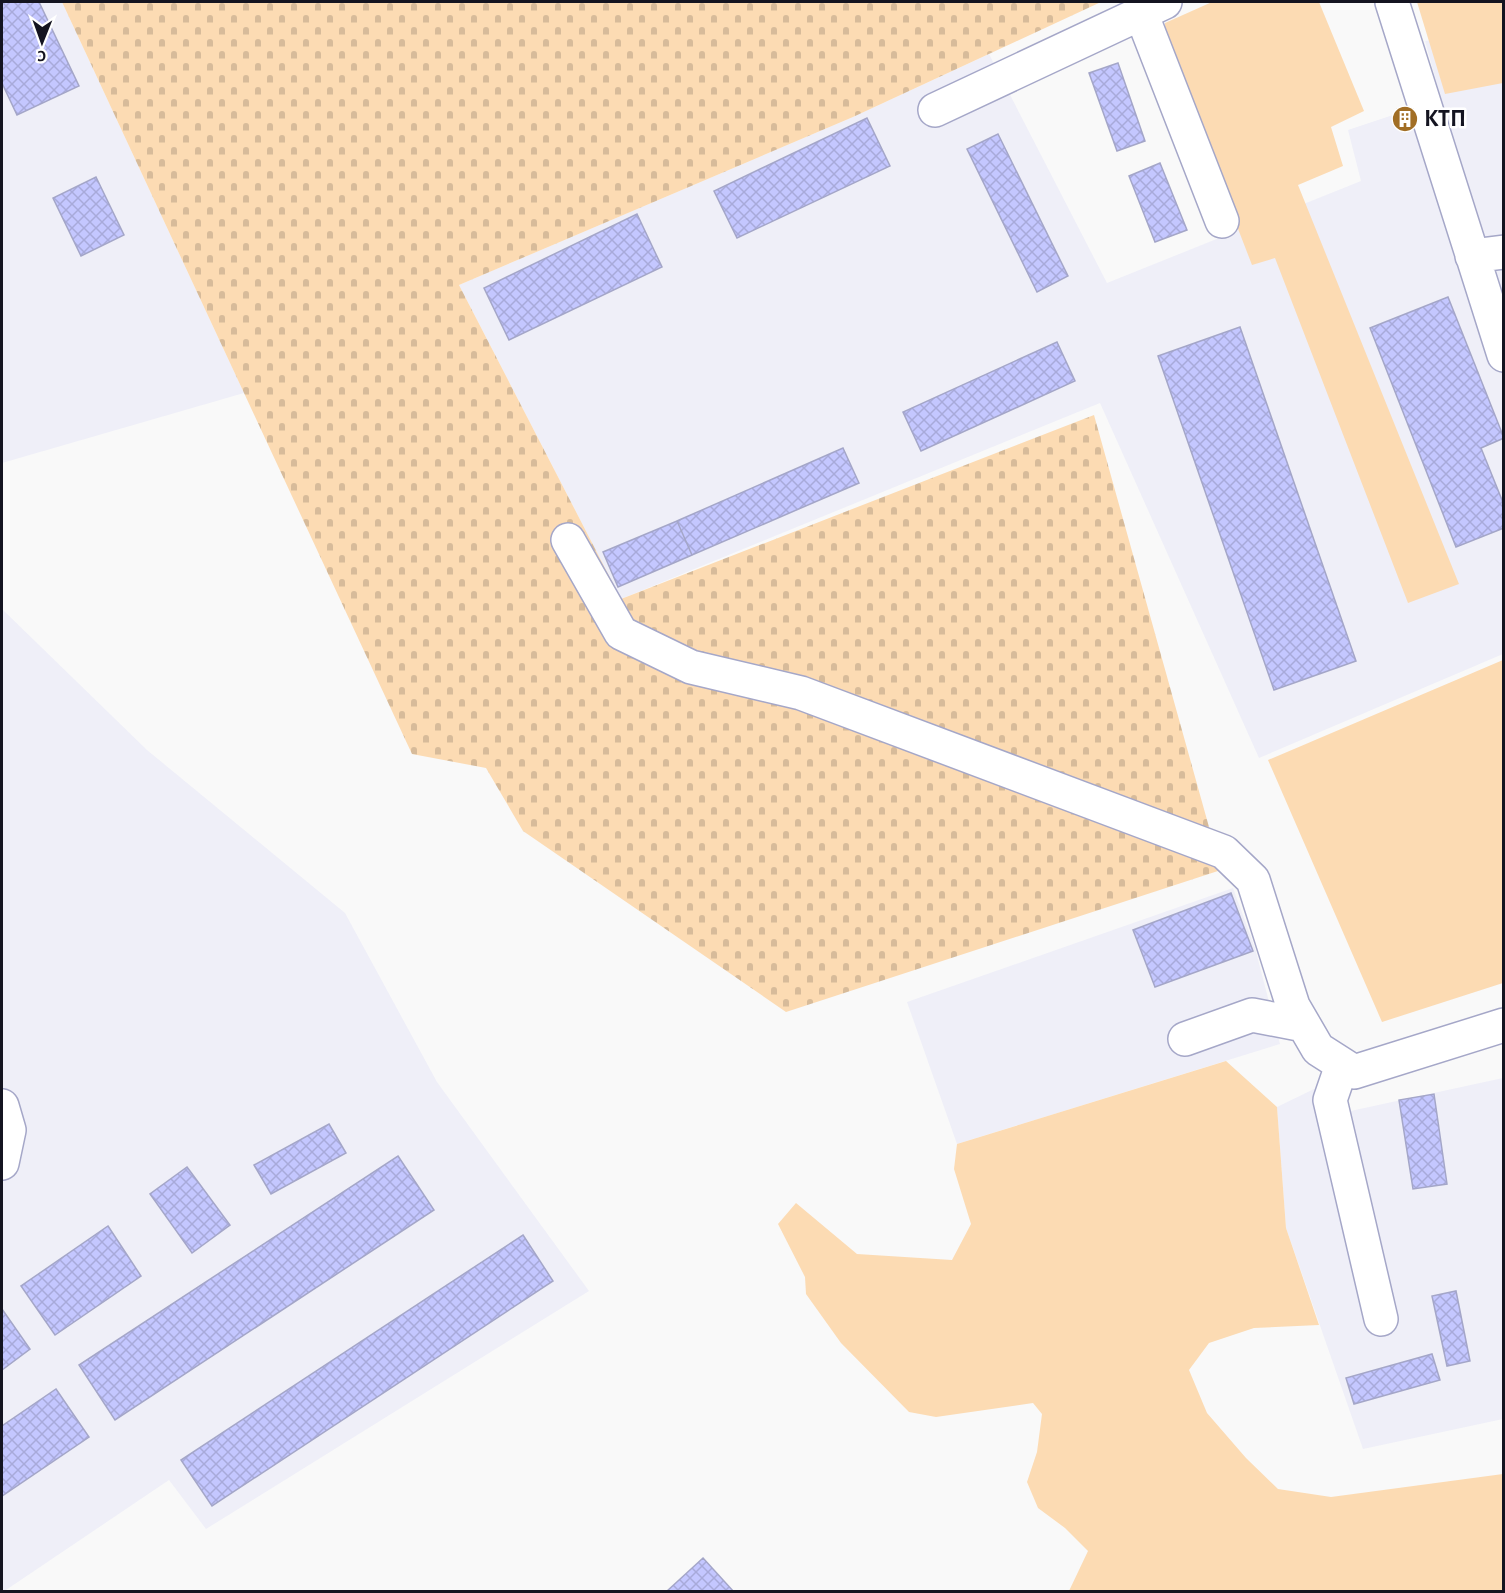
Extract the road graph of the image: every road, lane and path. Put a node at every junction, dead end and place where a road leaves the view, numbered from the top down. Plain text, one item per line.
1 (1392, 2) edge
2 (1153, 7) edge
3 (935, 110) dead end
4 (1222, 221) dead end
5 (1488, 254) edge
6 (1503, 355) edge
7 (568, 540) dead end
8 (1304, 1025) junction
9 (1503, 1025) edge
10 (1185, 1039) dead end
11 (1342, 1065) junction
12 (2, 1106) edge
13 (2, 1163) edge
14 (1381, 1319) dead end

1 - 5 lane
2 - 3 lane
2 - 4 lane
5 - 6 lane
7 - 8 lane
8 - 10 lane
8 - 11 lane
9 - 11 lane
11 - 14 lane
12 - 13 lane

